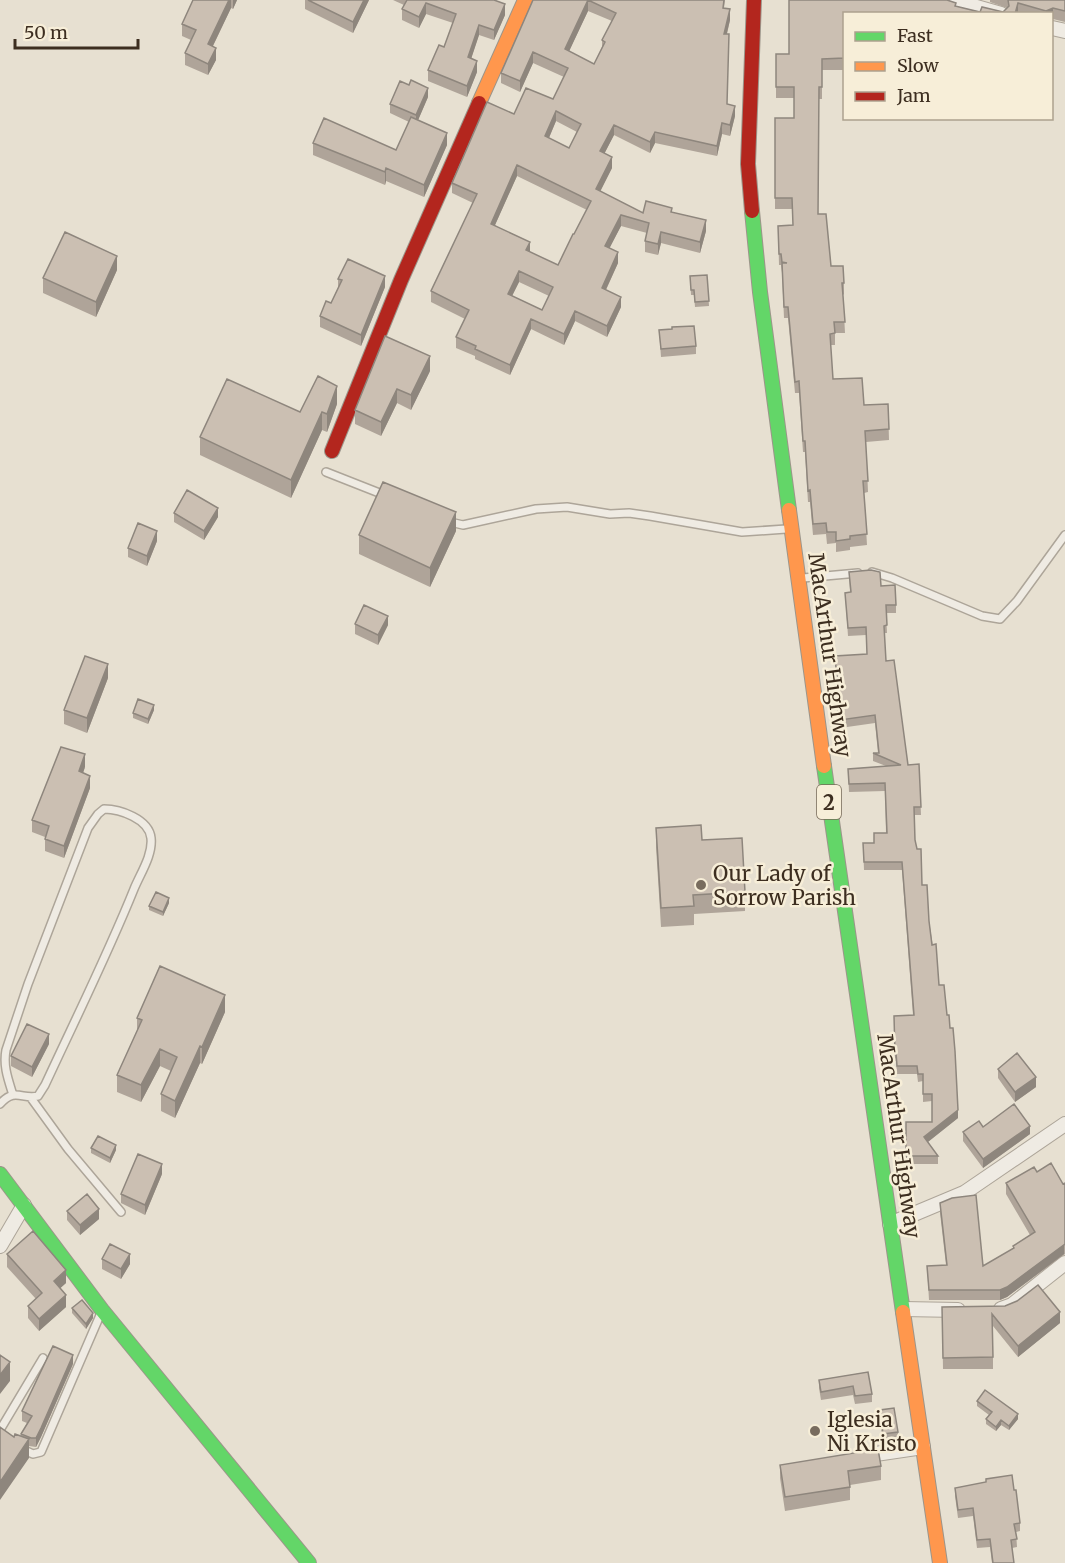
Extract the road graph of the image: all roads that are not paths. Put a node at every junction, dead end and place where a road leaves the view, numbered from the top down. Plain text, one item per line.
1 (525, 0) edge
2 (754, 0) edge
3 (945, 0) edge
4 (994, 12) edge
5 (332, 451) dead end
6 (326, 472) dead end
7 (400, 501) edge
8 (442, 518) edge
9 (791, 529) junction
10 (1065, 535) edge
11 (798, 579) junction
12 (13, 1095) junction
13 (31, 1098) junction
14 (0, 1104) edge
15 (1065, 1124) edge
16 (0, 1174) edge
17 (24, 1205) junction
18 (121, 1212) dead end
19 (890, 1224) junction
20 (0, 1246) edge
21 (1065, 1263) edge
22 (903, 1309) junction
23 (967, 1309) edge
24 (990, 1309) edge
25 (102, 1310) junction
26 (43, 1358) dead end
27 (0, 1430) edge
28 (19, 1447) edge
29 (923, 1447) junction
30 (853, 1457) edge
31 (309, 1563) edge
32 (940, 1563) edge

1 - 5 main road
2 - 9 main road, MacArthur Highway / 2
3 - 4 street
6 - 7 lane
8 - 9 lane
9 - 11 main road, MacArthur Highway / 2
10 - 11 lane
11 - 19 main road, MacArthur Highway / 2
12 - 13 lane
12 - 13 lane
12 - 14 lane
13 - 18 lane
15 - 19 street
16 - 17 main road
17 - 20 street
17 - 25 main road
19 - 22 main road, MacArthur Highway / 2
21 - 24 street
22 - 23 street
22 - 29 main road, MacArthur Highway / 2
25 - 28 lane
25 - 31 main road
26 - 27 lane
29 - 30 street
29 - 32 main road, MacArthur Highway / 2

